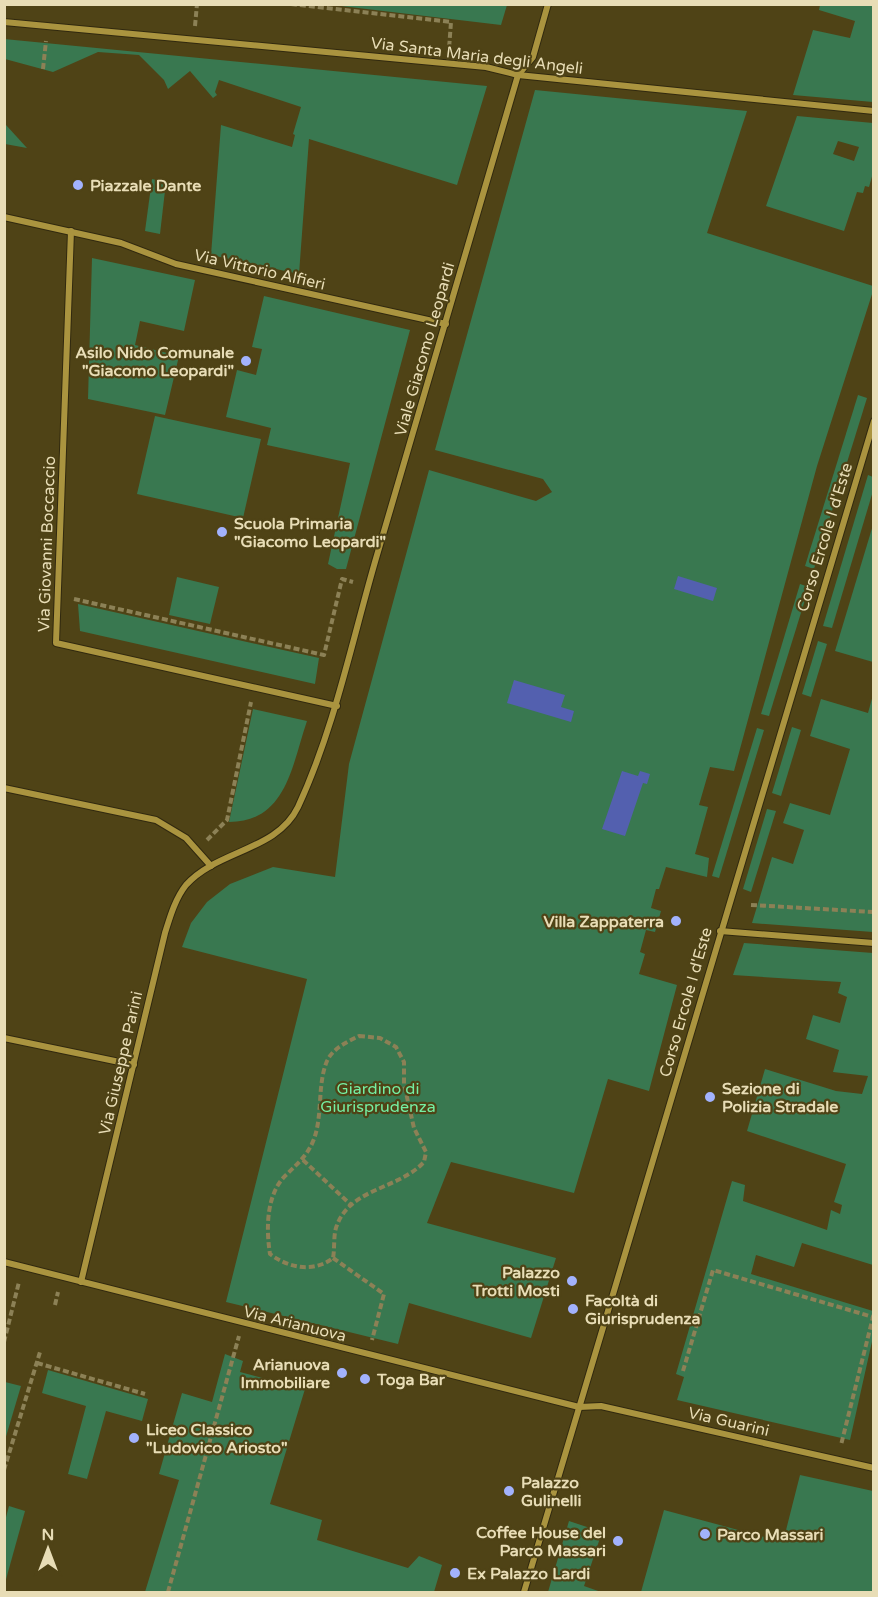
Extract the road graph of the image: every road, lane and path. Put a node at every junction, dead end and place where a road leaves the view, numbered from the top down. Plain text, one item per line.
1 (291, 4) edge
2 (548, 4) edge
3 (4, 22) edge
4 (48, 26) junction
5 (448, 63) junction
6 (43, 69) dead end
7 (518, 75) junction
8 (873, 111) edge
9 (4, 217) edge
10 (71, 231) junction
11 (446, 324) junction
12 (873, 421) edge
13 (369, 585) junction
14 (57, 595) junction
15 (255, 686) junction
16 (337, 706) junction
17 (4, 788) edge
18 (198, 849) junction
19 (211, 866) junction
20 (751, 905) dead end
21 (873, 912) edge
22 (720, 931) junction
23 (873, 943) edge
24 (4, 1038) edge
25 (134, 1065) junction
26 (303, 1160) junction
27 (350, 1204) junction
28 (333, 1258) junction
29 (4, 1262) edge
30 (23, 1267) junction
31 (81, 1282) junction
32 (242, 1324) junction
33 (4, 1342) edge
34 (40, 1352) dead end
35 (368, 1355) junction
36 (37, 1363) junction
37 (684, 1371) dead end
38 (145, 1394) dead end
39 (579, 1407) junction
40 (838, 1460) junction
41 (873, 1468) edge
42 (4, 1470) edge
43 (168, 1593) edge
44 (524, 1593) edge

1 - 5 path
2 - 7 street, Viale Giacomo Leopardi
3 - 4 street, Via Santa Maria degli Angeli
4 - 5 street, Via Santa Maria degli Angeli
4 - 6 path
5 - 7 street, Via Santa Maria degli Angeli
7 - 8 street, Via Santa Maria degli Angeli
7 - 11 street, Viale Giacomo Leopardi
9 - 10 street, Via Vittorio Alfieri
10 - 11 street, Via Vittorio Alfieri
10 - 14 street, Via Giovanni Boccaccio
11 - 13 street, Viale Giacomo Leopardi
12 - 22 street, Corso Ercole I d'Este
13 - 14 path
13 - 16 street, Viale Giacomo Leopardi
14 - 15 street, Via Giovanni Boccaccio
15 - 16 street, Via Giovanni Boccaccio
15 - 18 path
16 - 19 street, Via Giuseppe Parini
17 - 18 street
18 - 19 street
19 - 25 street, Via Giuseppe Parini
20 - 21 path
22 - 23 street
22 - 39 street, Corso Ercole I d'Este
24 - 25 street
25 - 31 street, Via Giuseppe Parini
26 - 27 path
26 - 27 path
26 - 28 path
27 - 28 path
28 - 35 path
29 - 30 street, Via Arianuova
30 - 31 street, Via Arianuova
30 - 33 path
31 - 32 street, Via Arianuova
32 - 35 street, Via Arianuova
32 - 43 path
34 - 36 path
35 - 39 street, Via Arianuova
36 - 38 path
36 - 42 path
37 - 40 path
39 - 40 street, Via Guarini
39 - 44 street, Corso Ercole I d'Este
40 - 41 street, Via Guarini

